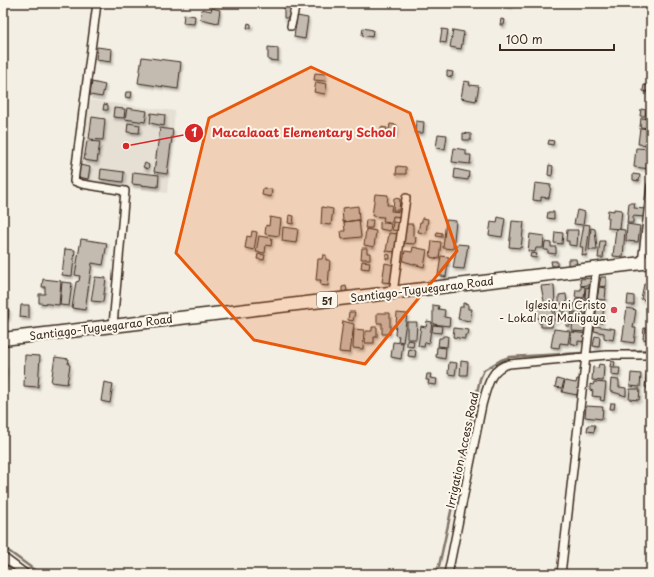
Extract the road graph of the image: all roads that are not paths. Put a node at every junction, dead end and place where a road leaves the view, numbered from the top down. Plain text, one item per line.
1 (97, 3) edge
2 (296, 3) edge
3 (291, 26) dead end
4 (651, 186) edge
5 (406, 198) dead end
6 (646, 262) edge
7 (596, 269) junction
8 (393, 293) junction
9 (113, 325) junction
10 (3, 339) edge
11 (651, 355) edge
12 (587, 358) junction
13 (3, 557) edge
14 (26, 574) edge
15 (448, 574) edge
16 (561, 574) edge

1 - 9 street
2 - 3 street
4 - 6 street
5 - 8 street
6 - 7 highway, Santiago-Tuguegarao Road / 51
7 - 8 highway, Santiago-Tuguegarao Road / 51
7 - 12 street
8 - 9 highway, Santiago-Tuguegarao Road / 51
9 - 10 highway, Santiago-Tuguegarao Road / 51
11 - 12 street, Irrigation Access Road
12 - 15 street, Irrigation Access Road
12 - 16 street
13 - 14 street

